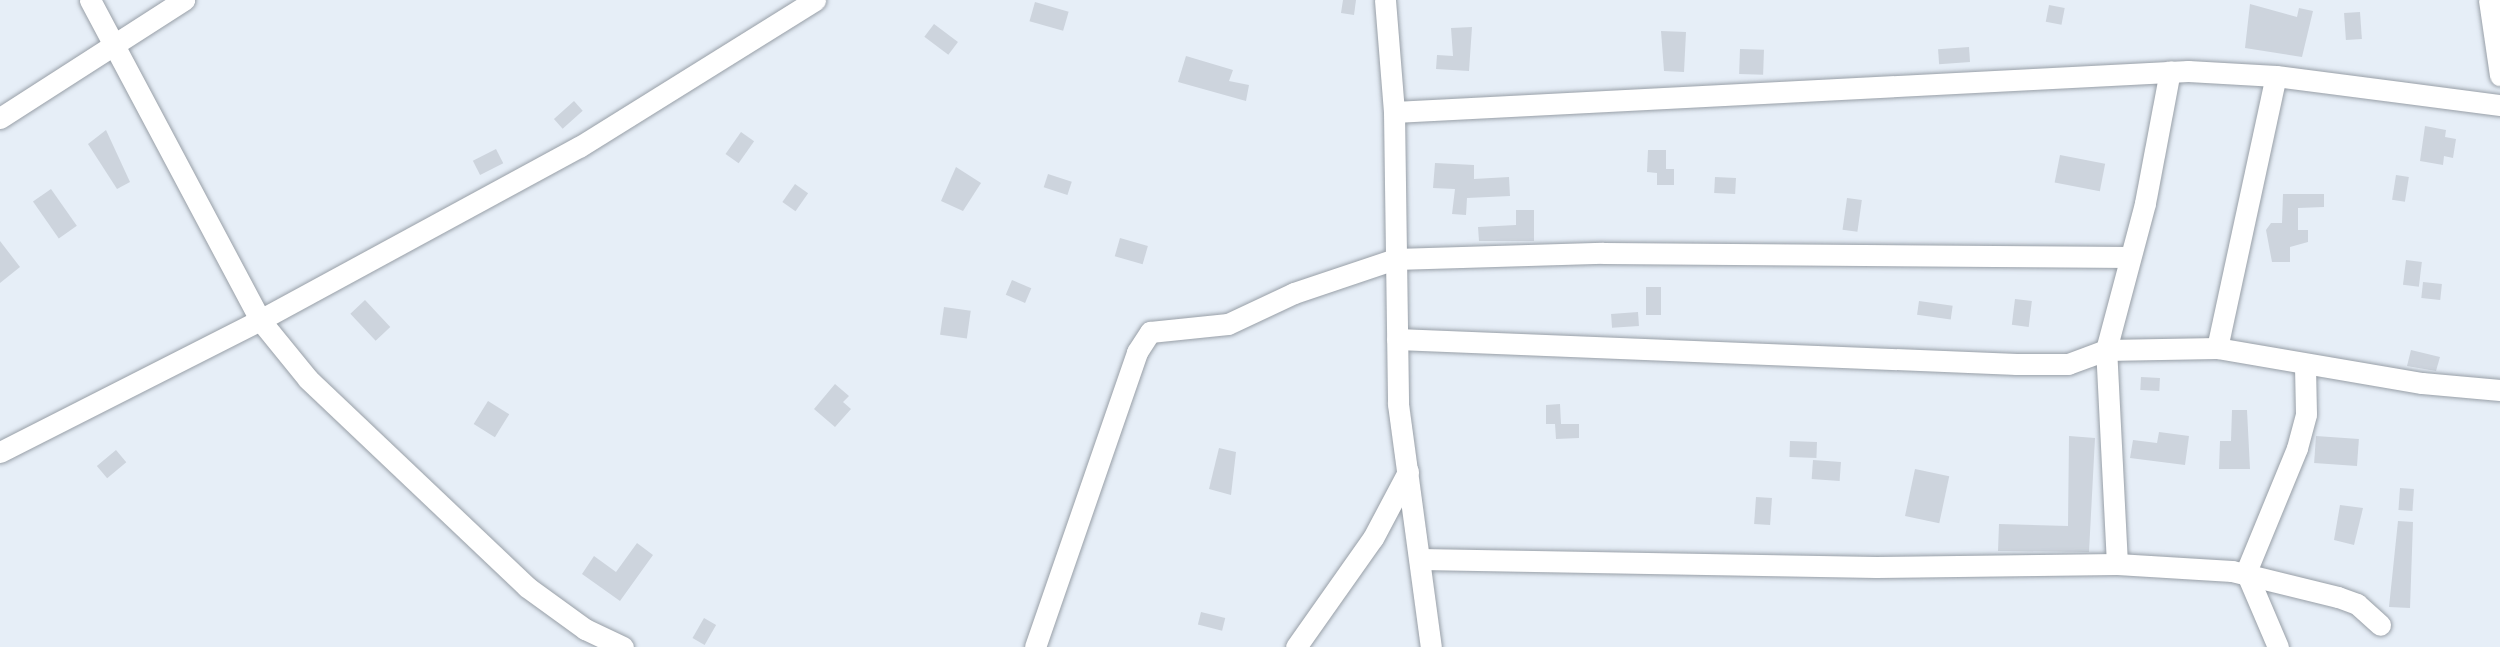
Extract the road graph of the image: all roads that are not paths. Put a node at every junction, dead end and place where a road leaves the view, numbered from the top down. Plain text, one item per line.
1 (90, 0) edge
2 (184, 0) edge
3 (815, 0) edge
4 (1385, 0) edge
5 (2489, 0) edge
6 (112, 47) junction
7 (2170, 71) junction
8 (2500, 75) edge
9 (2276, 76) junction
10 (2500, 105) edge
11 (1394, 112) junction
12 (0, 118) edge
13 (2130, 257) junction
14 (1395, 259) junction
15 (260, 320) junction
16 (1397, 339) junction
17 (2217, 348) junction
18 (2106, 350) junction
19 (2305, 366) junction
20 (2500, 390) edge
21 (0, 452) edge
22 (1408, 472) junction
23 (1420, 559) junction
24 (2118, 564) junction
25 (2246, 572) junction
26 (2380, 625) dead end
27 (623, 647) edge
28 (1035, 647) edge
29 (1296, 647) edge
30 (1431, 647) edge
31 (2278, 647) edge

1 - 6 street
2 - 6 street
3 - 15 street
4 - 11 street
5 - 8 street
6 - 12 street
6 - 15 street
7 - 9 street
7 - 11 street
7 - 13 street
9 - 10 street
9 - 17 street
11 - 14 street
13 - 14 street
13 - 18 street
14 - 16 street
14 - 28 street
15 - 21 street
15 - 27 street
16 - 18 street
16 - 22 street
17 - 18 street
17 - 19 street
18 - 24 street
19 - 20 street
19 - 25 street
22 - 23 street
22 - 29 street
23 - 24 street
23 - 30 street
24 - 25 street
25 - 26 street
25 - 31 street

